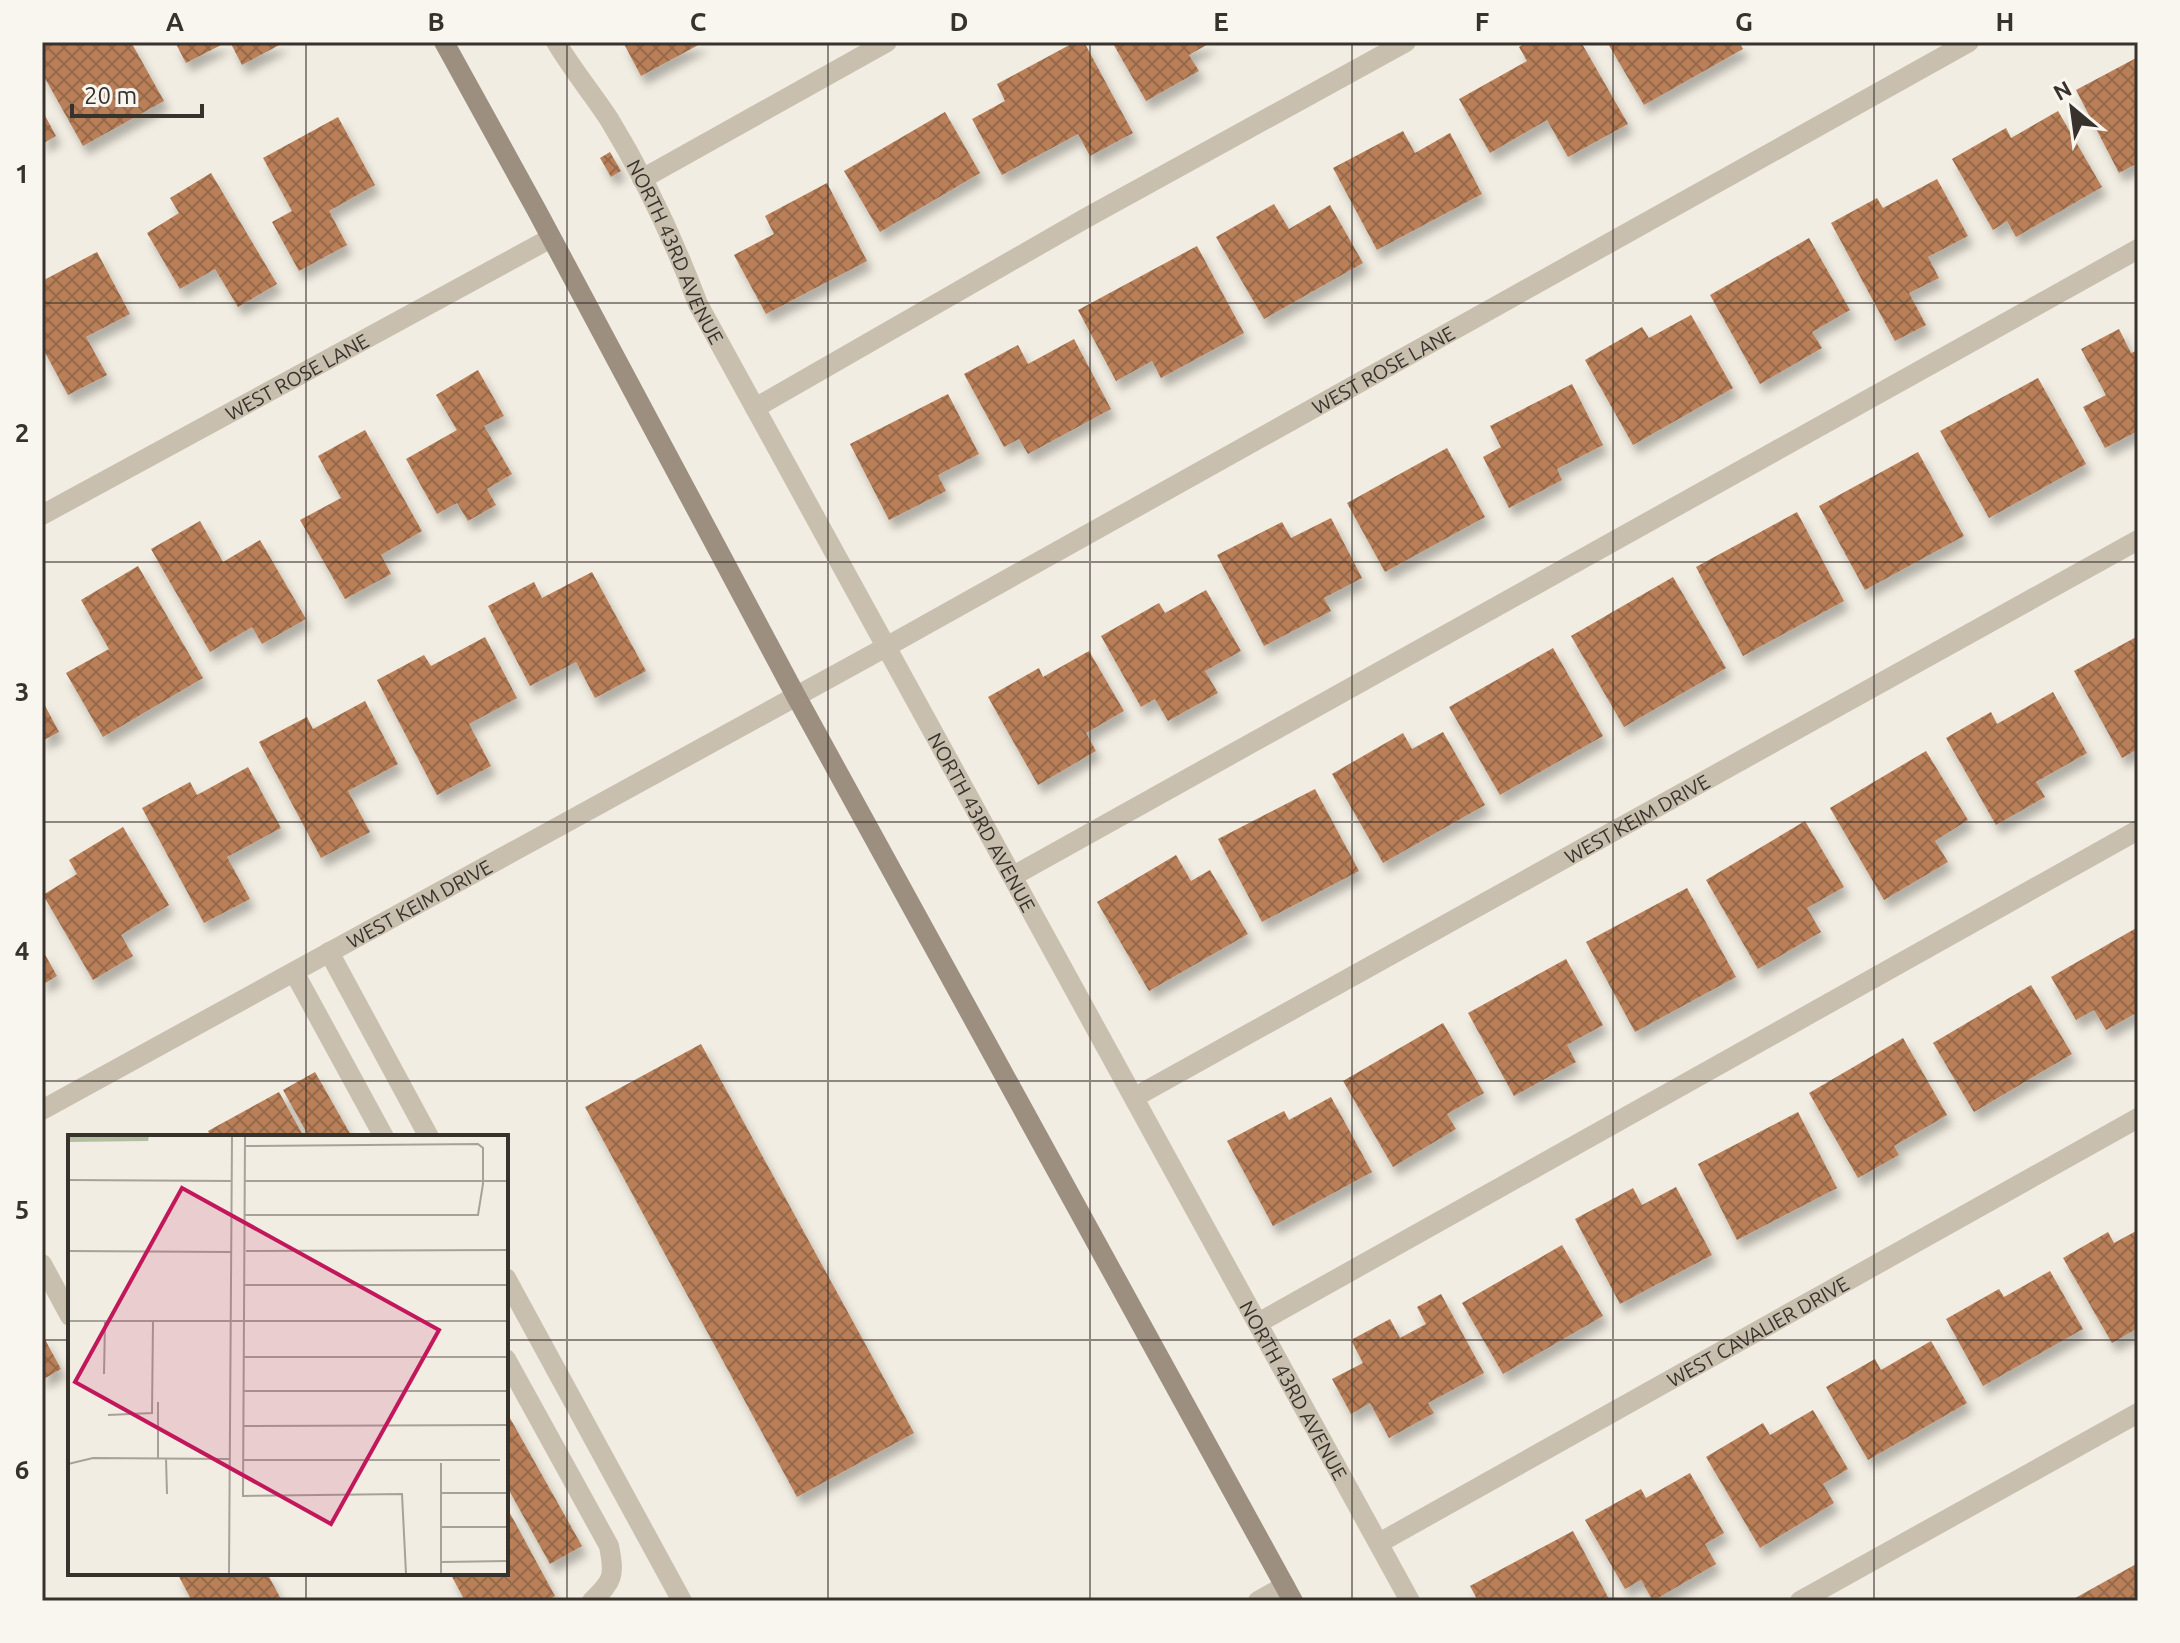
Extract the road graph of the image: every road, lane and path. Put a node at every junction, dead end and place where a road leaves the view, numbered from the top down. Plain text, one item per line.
1 (444, 42) edge
2 (556, 42) edge
3 (887, 42) edge
4 (1406, 42) edge
5 (1969, 42) edge
6 (642, 179) junction
7 (551, 238) junction
8 (2138, 249) edge
9 (755, 408) junction
10 (42, 515) edge
11 (2138, 540) edge
12 (886, 647) junction
13 (796, 696) junction
14 (2138, 830) edge
15 (1013, 876) junction
16 (329, 952) junction
17 (294, 972) junction
18 (1135, 1097) junction
19 (42, 1110) edge
20 (2138, 1118) edge
21 (383, 1135) edge
22 (428, 1135) edge
23 (42, 1264) edge
24 (508, 1282) edge
25 (68, 1312) edge
26 (1258, 1323) junction
27 (508, 1363) edge
28 (2138, 1413) edge
29 (1379, 1543) junction
30 (1289, 1594) edge
31 (592, 1601) edge
32 (682, 1601) edge
33 (1258, 1601) edge
34 (1410, 1601) edge
35 (1800, 1601) edge

1 - 7 main road
2 - 6 street, NORTH 43RD AVENUE
3 - 6 street
4 - 9 street
5 - 12 street, WEST ROSE LANE
6 - 9 street, NORTH 43RD AVENUE
7 - 10 street, WEST ROSE LANE
7 - 13 main road
8 - 15 street
9 - 12 street, NORTH 43RD AVENUE
11 - 18 street, WEST KEIM DRIVE
12 - 13 street, WEST ROSE LANE
12 - 15 street, NORTH 43RD AVENUE
13 - 16 street, WEST KEIM DRIVE
13 - 30 main road
14 - 26 street
15 - 18 street, NORTH 43RD AVENUE
16 - 17 street, WEST KEIM DRIVE
16 - 22 street
17 - 19 street, WEST KEIM DRIVE
17 - 21 street
18 - 26 street, NORTH 43RD AVENUE
20 - 29 street, WEST CAVALIER DRIVE
23 - 25 street
24 - 32 street
26 - 29 street, NORTH 43RD AVENUE
27 - 31 street
28 - 35 street
29 - 34 street, NORTH 43RD AVENUE
30 - 33 street

